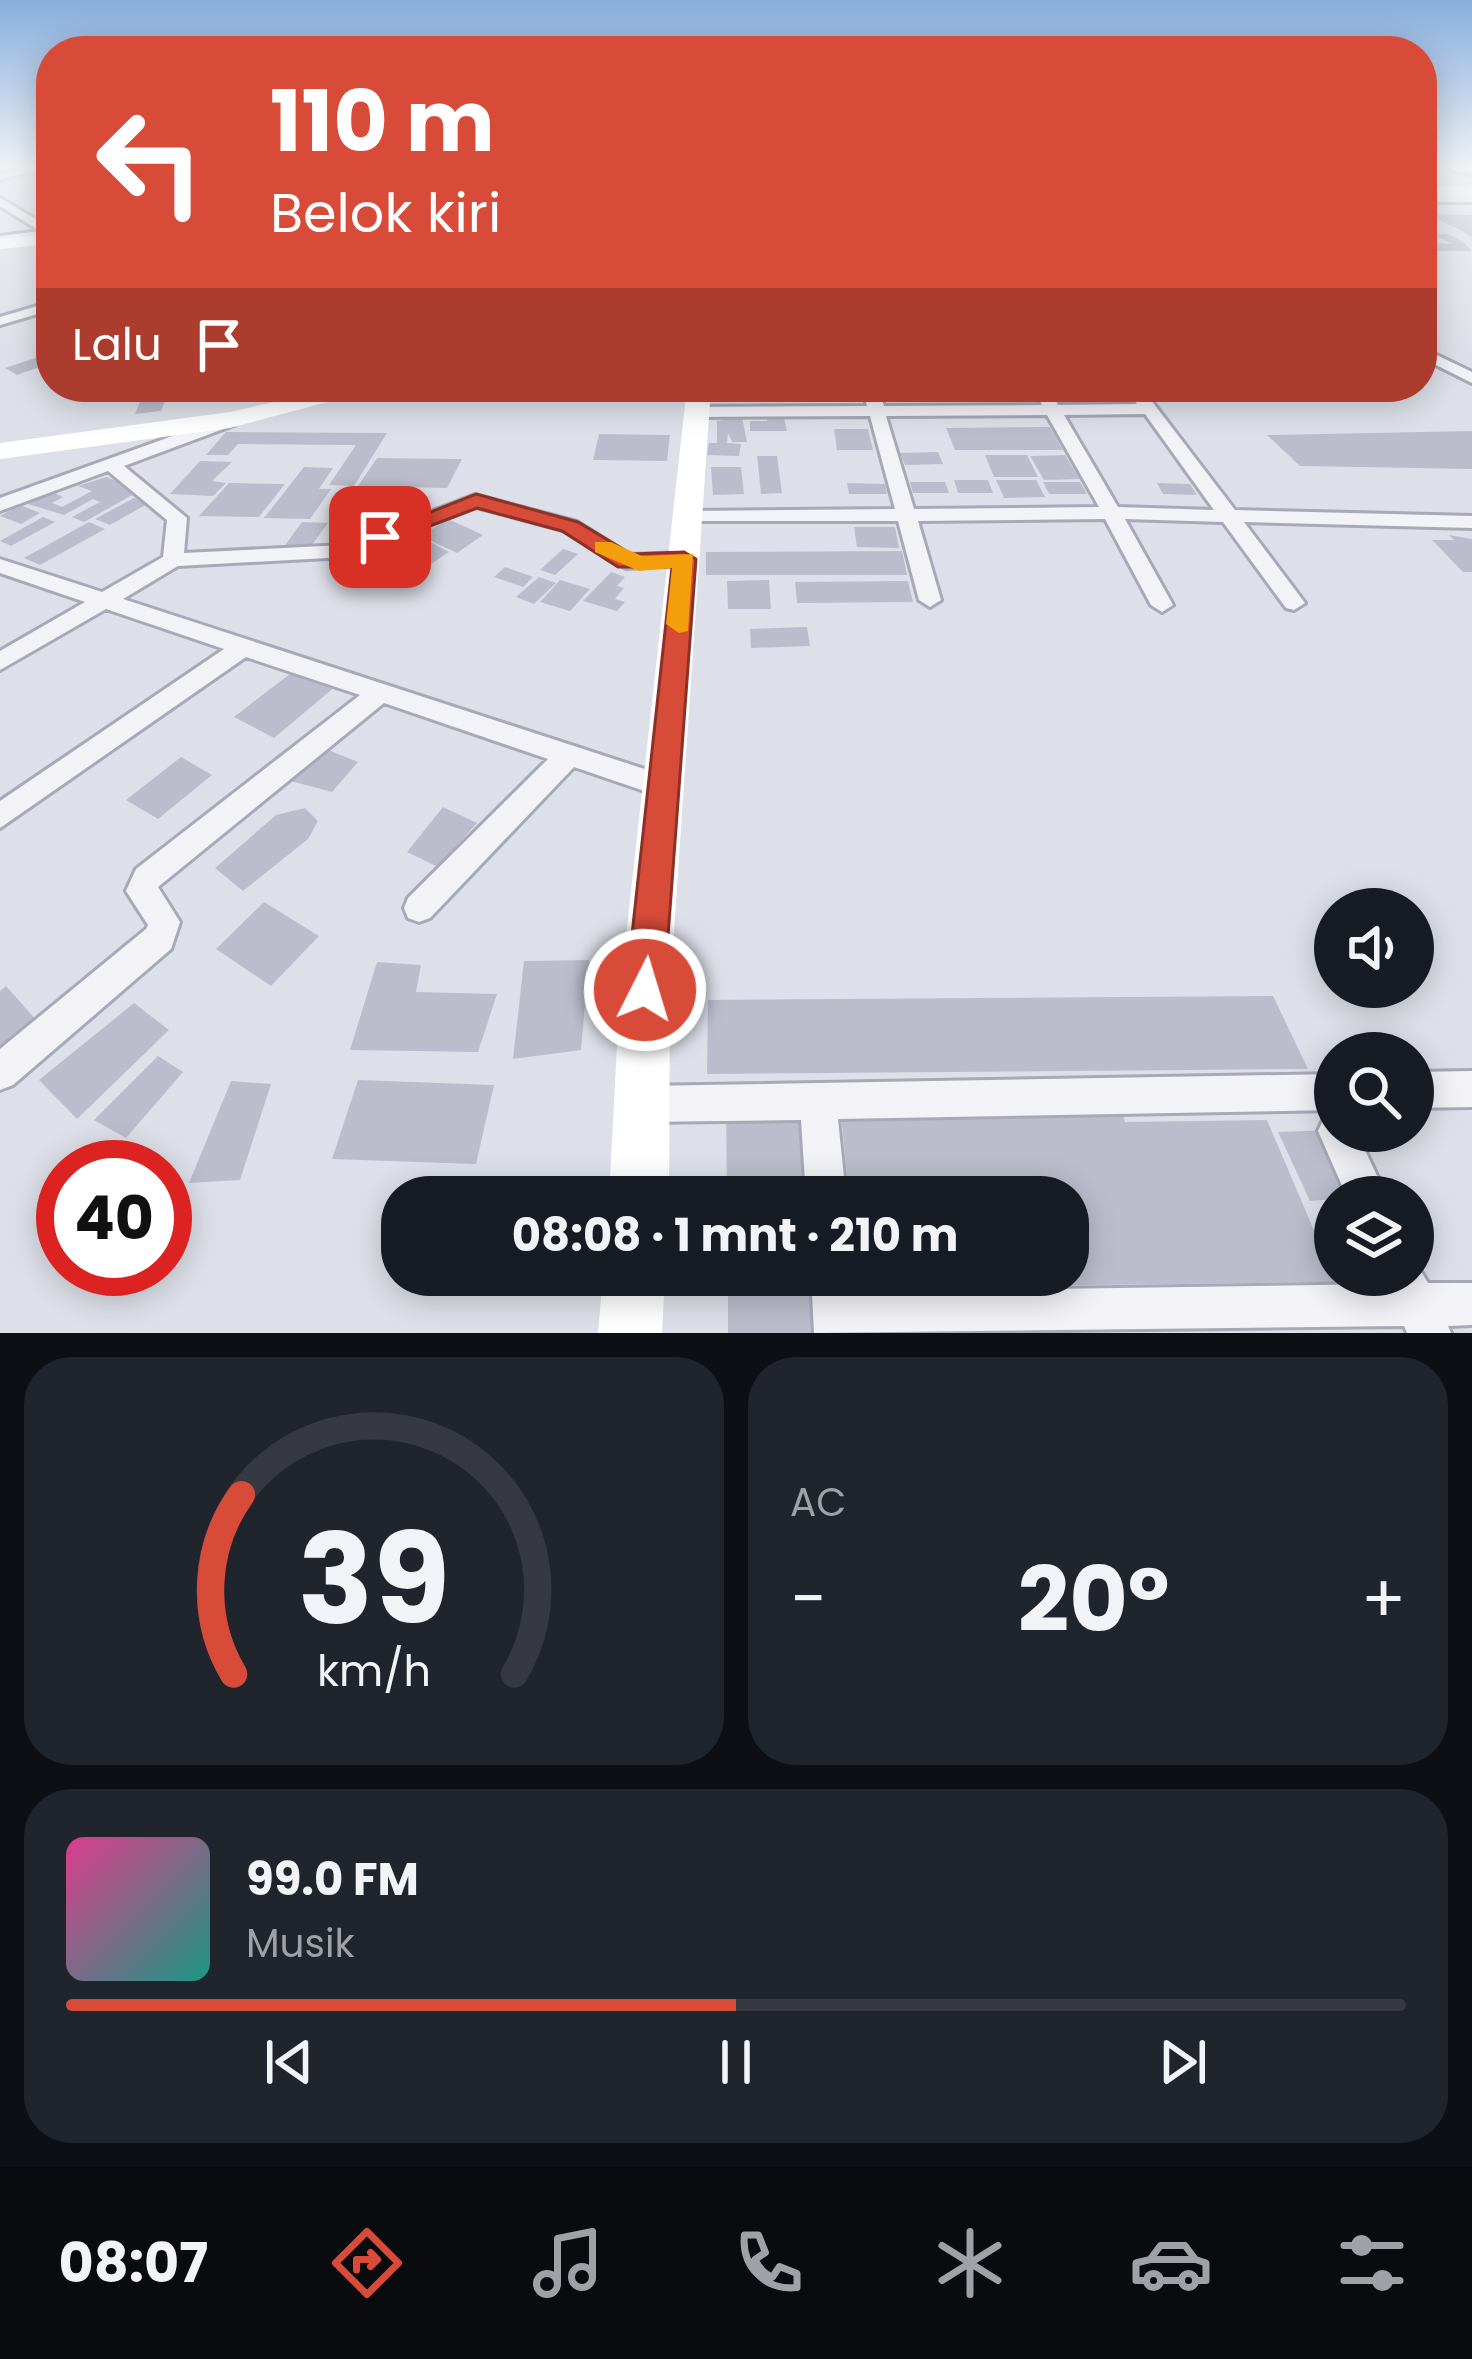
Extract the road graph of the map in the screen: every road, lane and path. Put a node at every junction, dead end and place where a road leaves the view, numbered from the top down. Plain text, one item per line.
1 (36, 238) edge
2 (0, 244) edge
3 (36, 310) edge
4 (0, 321) edge
5 (1437, 360) edge
6 (1472, 378) edge
7 (307, 402) edge
8 (698, 402) edge
9 (747, 402) edge
10 (874, 402) edge
11 (1048, 402) edge
12 (1144, 402) edge
13 (1149, 409) junction
14 (876, 410) junction
15 (1052, 411) junction
16 (230, 420) junction
17 (0, 451) edge
18 (112, 466) junction
19 (0, 505) edge
20 (905, 513) junction
21 (1226, 513) junction
22 (1112, 514) junction
23 (687, 517) junction
24 (1472, 522) edge
25 (684, 559) junction
26 (173, 560) junction
27 (0, 566) edge
28 (930, 600) dead end
29 (112, 601) junction
30 (1294, 603) dead end
31 (1162, 605) dead end
32 (245, 646) junction
33 (0, 662) edge
34 (380, 693) junction
35 (567, 757) junction
36 (662, 786) junction
37 (0, 816) edge
38 (419, 908) dead end
39 (0, 1072) edge
40 (1472, 1089) edge
41 (1434, 1090) edge
42 (818, 1101) junction
43 (642, 1104) junction
44 (1314, 1111) edge
45 (640, 1176) edge
46 (824, 1176) edge
47 (633, 1296) edge
48 (1416, 1304) edge
49 (1472, 1304) edge
50 (834, 1307) edge
51 (630, 1333) edge

1 - 2 street
3 - 4 street
5 - 6 street
7 - 16 street
8 - 23 street
9 - 14 street
10 - 14 street
11 - 15 street
12 - 13 street
13 - 15 street
13 - 21 street
14 - 15 street
14 - 20 street
15 - 22 street
16 - 17 street
16 - 18 street
18 - 19 street
18 - 26 street
20 - 22 street
20 - 23 street
20 - 28 street
21 - 22 street
21 - 24 street
21 - 30 street
22 - 31 street
23 - 25 street
25 - 26 street
25 - 36 street
26 - 29 street
27 - 29 street
29 - 32 street
29 - 33 street
32 - 34 street
32 - 37 street
34 - 35 street
34 - 39 street
35 - 36 street
35 - 38 street
36 - 43 street
40 - 41 street
42 - 43 street
42 - 44 street
42 - 46 street
43 - 45 street
47 - 51 street
48 - 49 street
48 - 50 street

